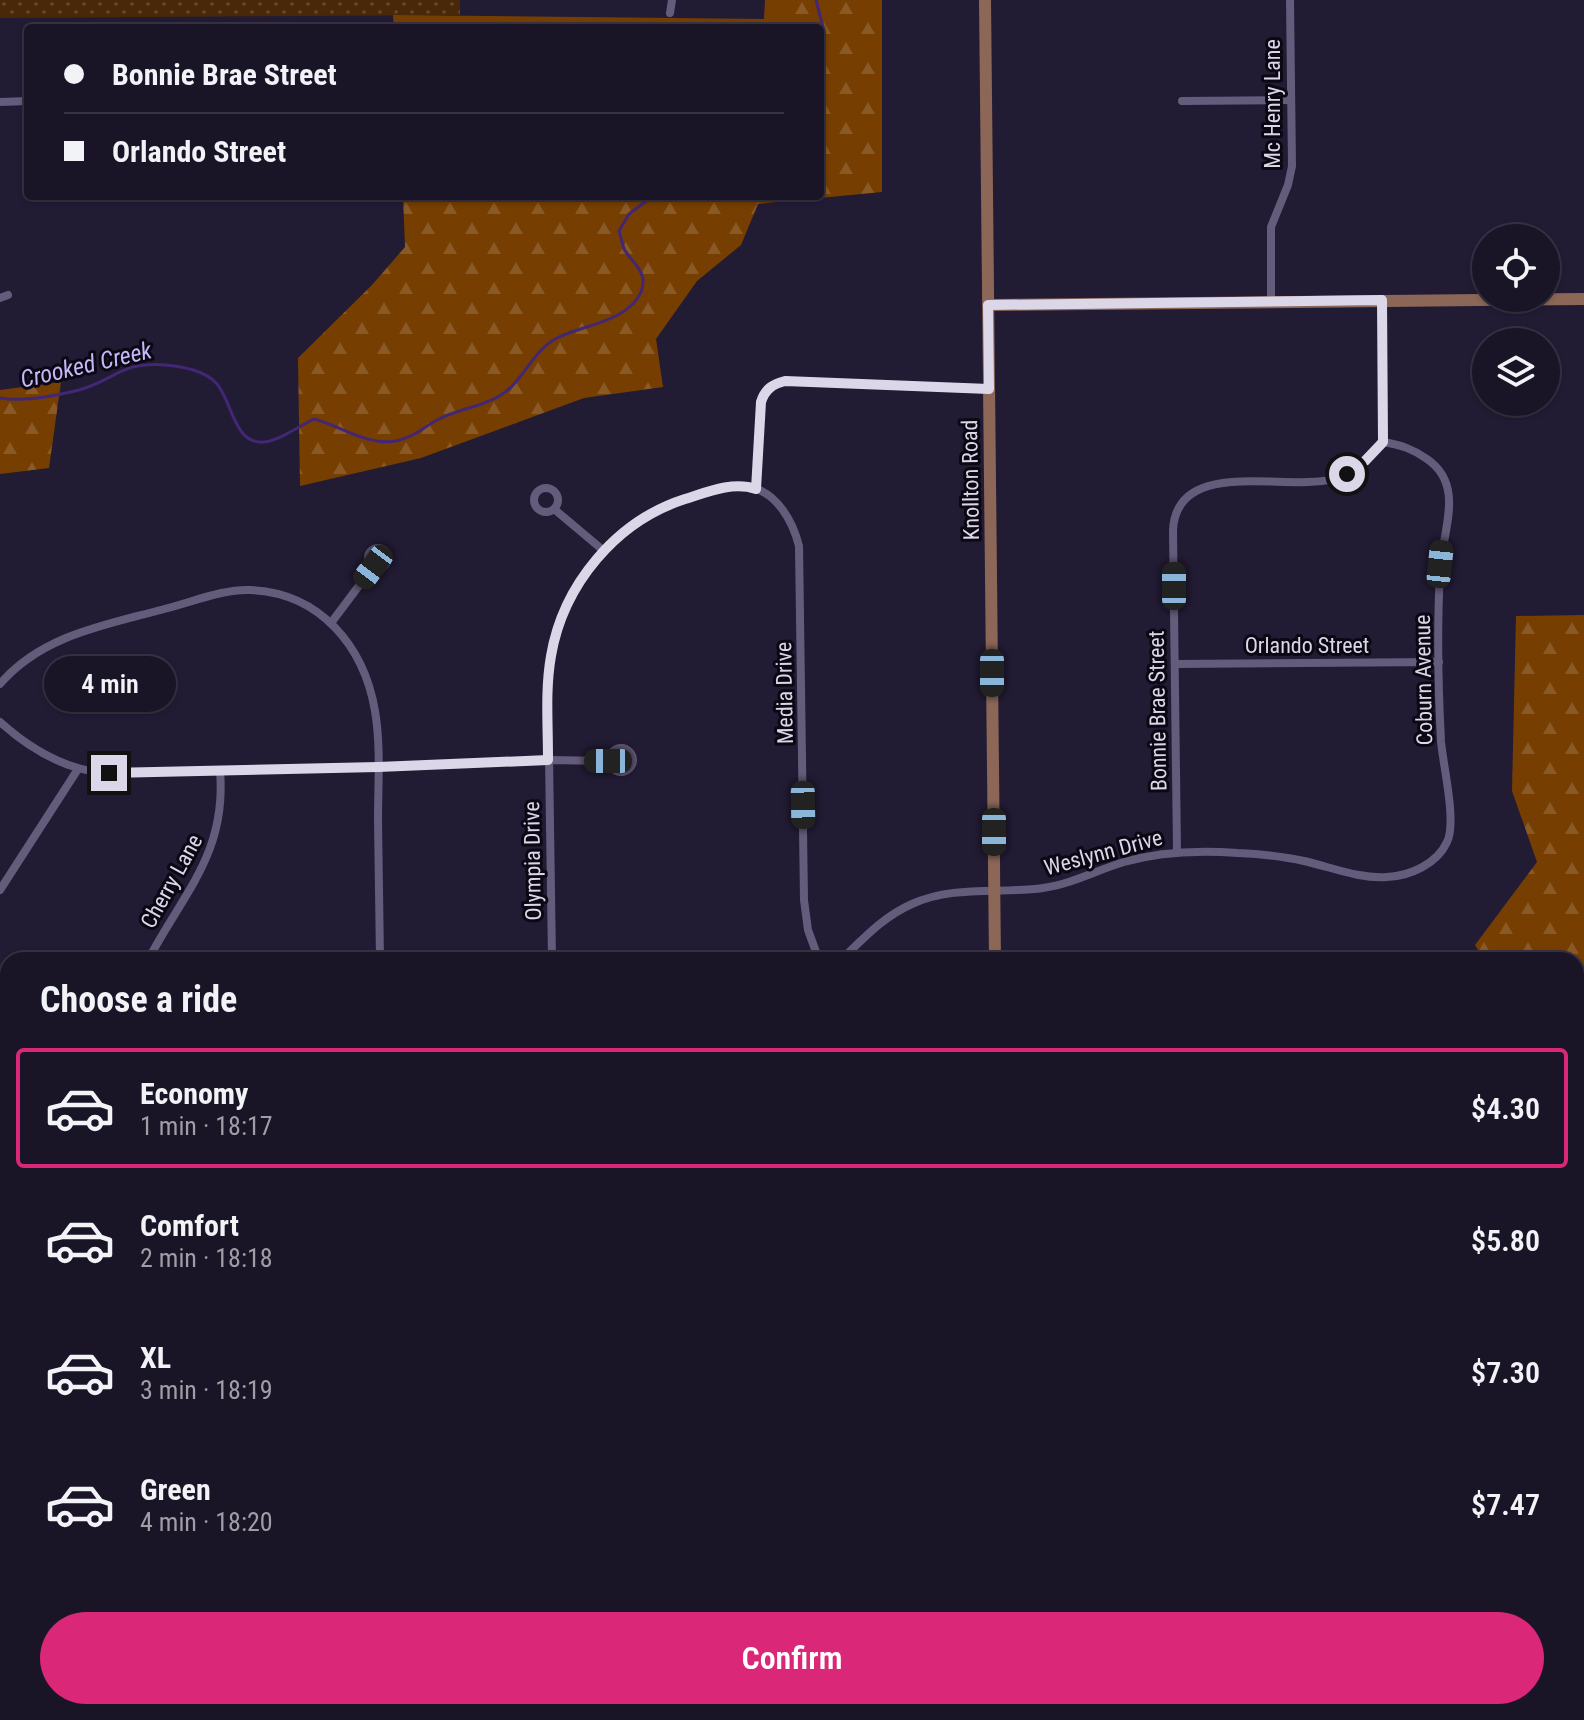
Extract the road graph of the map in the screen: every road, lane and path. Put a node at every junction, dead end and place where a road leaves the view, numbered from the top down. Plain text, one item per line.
1 (672, 0) edge
2 (985, 0) edge
3 (1290, 0) edge
4 (670, 13) dead end
5 (1291, 100) junction
6 (24, 101) edge
7 (1182, 101) dead end
8 (0, 102) edge
9 (1584, 299) edge
10 (1382, 300) junction
11 (1271, 301) junction
12 (988, 305) junction
13 (989, 389) junction
14 (1383, 442) junction
15 (756, 489) junction
16 (554, 509) dead end
17 (604, 551) junction
18 (373, 567) dead end
19 (331, 623) junction
20 (1439, 662) junction
21 (1175, 664) junction
22 (0, 684) edge
23 (0, 722) edge
24 (548, 760) junction
25 (608, 761) dead end
26 (378, 767) junction
27 (78, 769) junction
28 (220, 770) junction
29 (1177, 851) junction
30 (1437, 856) joint
31 (0, 890) edge
32 (994, 892) junction
33 (153, 952) edge
34 (380, 952) edge
35 (552, 952) edge
36 (816, 952) edge
37 (849, 952) edge
38 (995, 952) edge

1 - 4 street
2 - 12 street, Knollton Road
3 - 5 street, Mc Henry Lane
5 - 7 street
5 - 11 street, Mc Henry Lane
6 - 8 street
9 - 10 street
10 - 11 street
10 - 14 street
11 - 12 street
12 - 13 street, Knollton Road
13 - 15 street
13 - 32 street, Knollton Road
14 - 20 street, Coburn Avenue
14 - 21 street, Bonnie Brae Street
15 - 17 street, Olympia Drive
15 - 36 street, Media Drive
16 - 17 street
17 - 24 street, Olympia Drive
18 - 19 street
19 - 22 street
19 - 26 street
20 - 21 street, Orlando Street
20 - 30 street, Coburn Avenue
21 - 29 street, Bonnie Brae Street
23 - 27 street
24 - 25 street
24 - 26 street
24 - 35 street, Olympia Drive
26 - 28 street
26 - 34 street
27 - 28 street
27 - 31 street
28 - 33 street, Cherry Lane
29 - 30 street, Weslynn Drive
29 - 32 street, Weslynn Drive
32 - 37 street, Weslynn Drive
32 - 38 street, Knollton Road

